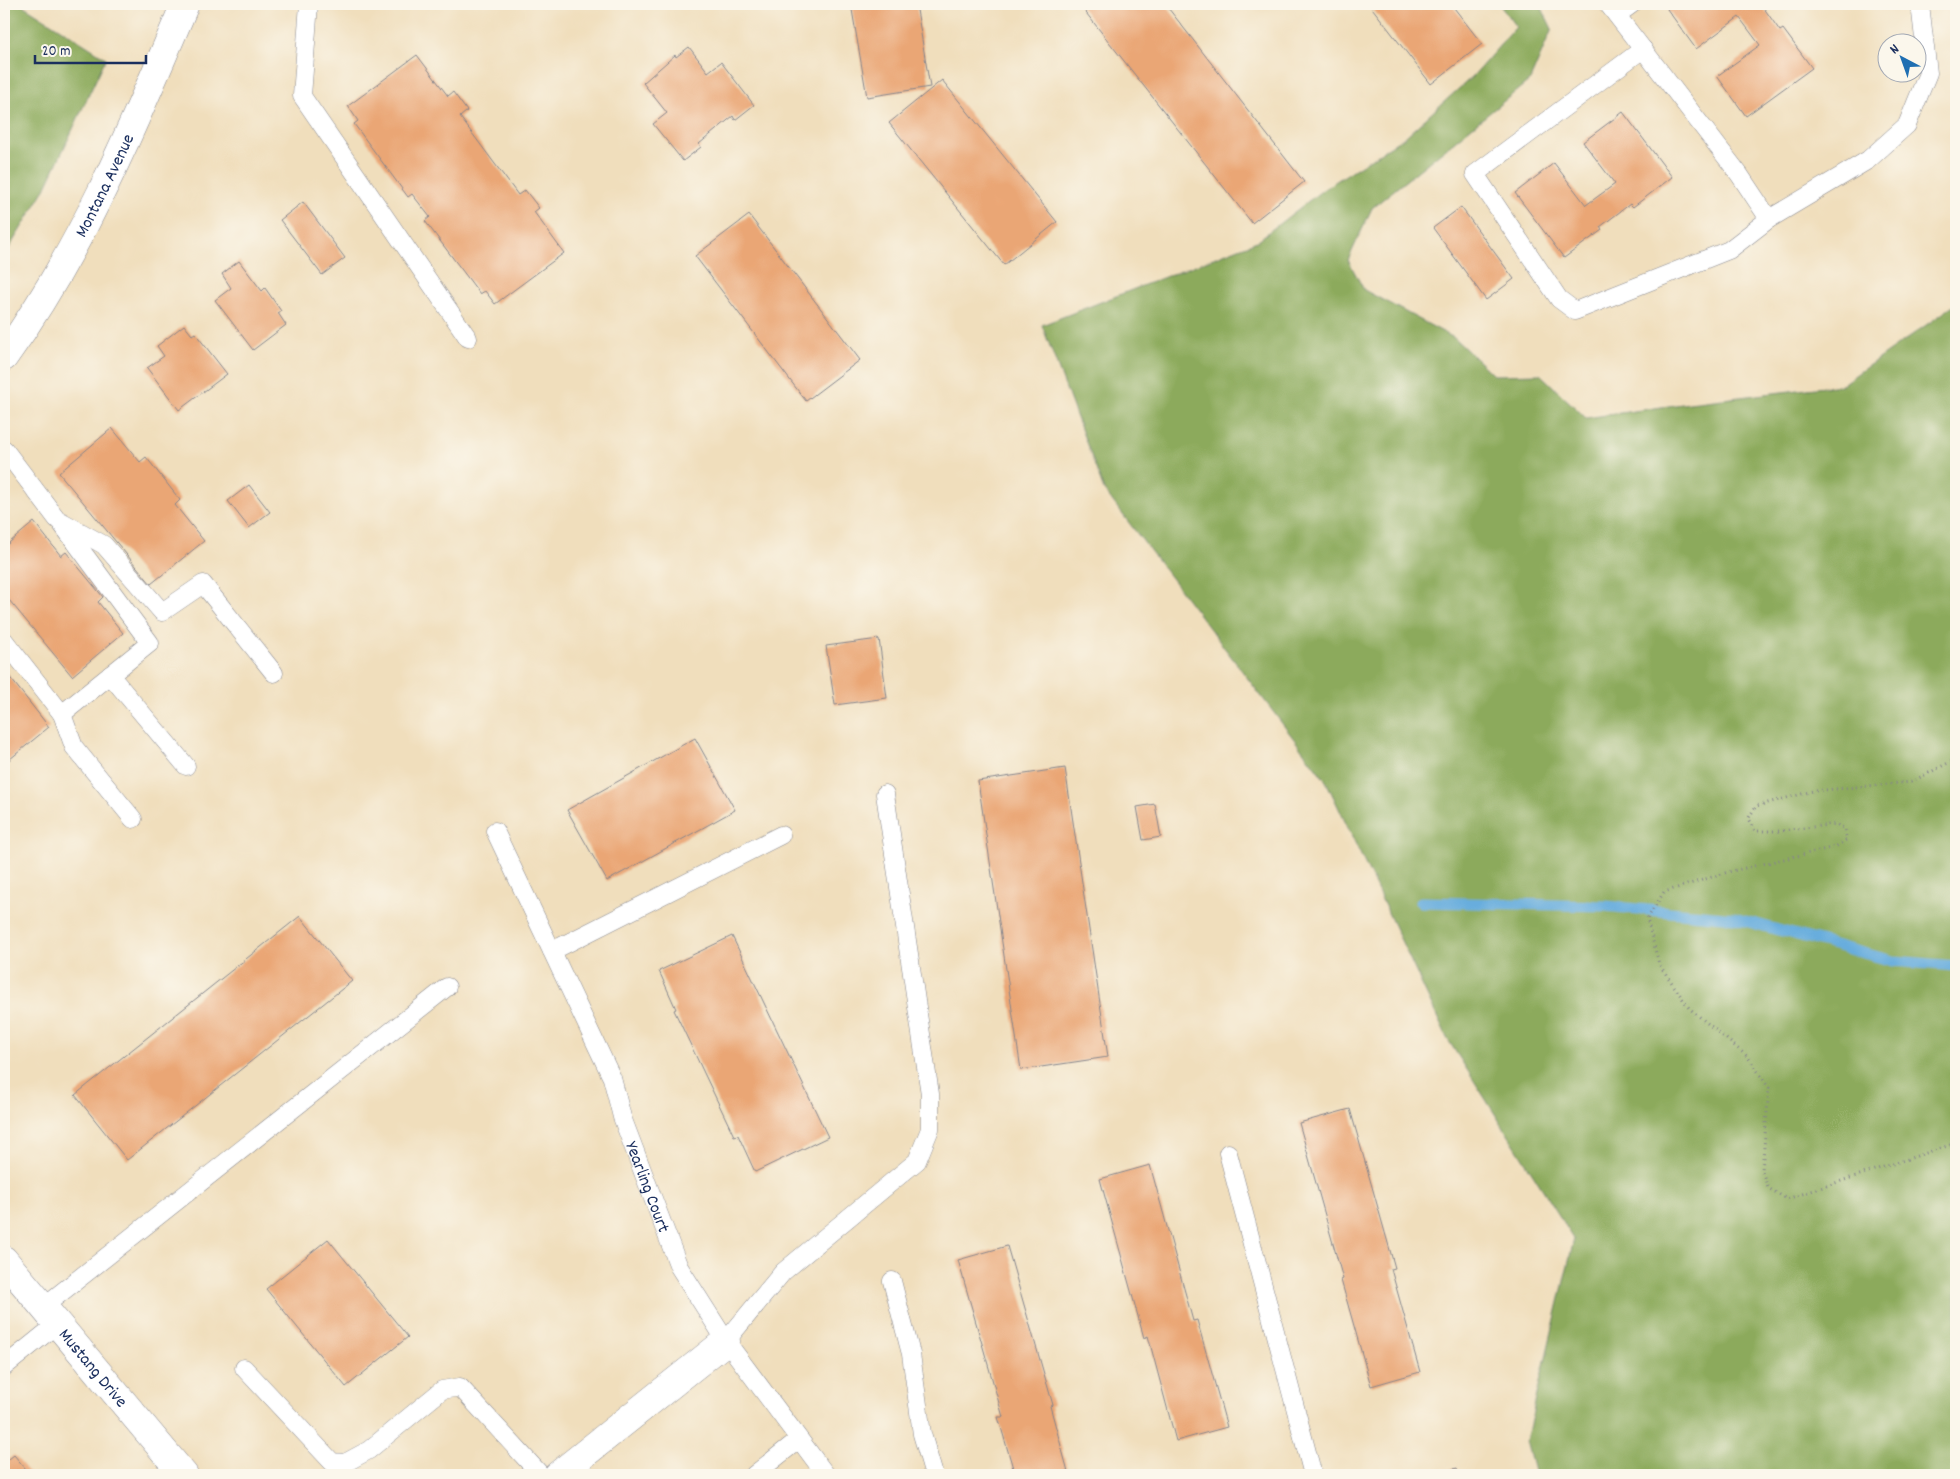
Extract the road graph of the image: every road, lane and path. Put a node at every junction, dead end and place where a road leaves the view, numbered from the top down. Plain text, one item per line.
1 (185, 4) edge
2 (309, 4) edge
3 (1632, 4) edge
4 (1920, 4) edge
5 (1613, 10) edge
6 (1643, 49) junction
7 (1769, 219) junction
8 (468, 338) dead end
9 (4, 357) edge
10 (4, 449) edge
11 (57, 519) junction
12 (4, 640) edge
13 (274, 673) dead end
14 (110, 675) junction
15 (62, 714) junction
16 (1956, 759) edge
17 (186, 766) dead end
18 (885, 794) dead end
19 (133, 819) dead end
20 (495, 831) dead end
21 (781, 835) dead end
22 (552, 951) junction
23 (447, 987) dead end
24 (1956, 1143) edge
25 (1228, 1153) dead end
26 (4, 1260) edge
27 (892, 1281) dead end
28 (50, 1316) junction
29 (726, 1340) junction
30 (4, 1367) edge
31 (244, 1368) dead end
32 (798, 1440) junction
33 (1308, 1474) edge
34 (184, 1475) edge
35 (541, 1475) edge
36 (558, 1475) edge
37 (754, 1475) edge
38 (826, 1475) edge
39 (934, 1475) edge

1 - 9 street, Montana Avenue
2 - 8 lane
3 - 5 lane
4 - 7 lane
5 - 6 lane
6 - 7 lane
6 - 7 lane
10 - 11 lane
11 - 13 lane
11 - 14 lane
12 - 15 lane
14 - 15 lane
14 - 17 lane
15 - 19 lane
16 - 24 path
18 - 29 lane
20 - 22 lane, Yearling Court
21 - 22 lane
22 - 29 lane, Yearling Court
23 - 28 lane
25 - 33 lane
26 - 28 street, Mustang Drive
27 - 39 lane
28 - 30 lane
28 - 34 street, Mustang Drive
29 - 32 lane, Yearling Court
29 - 36 street
31 - 35 lane
32 - 37 lane
32 - 38 lane, Yearling Court

